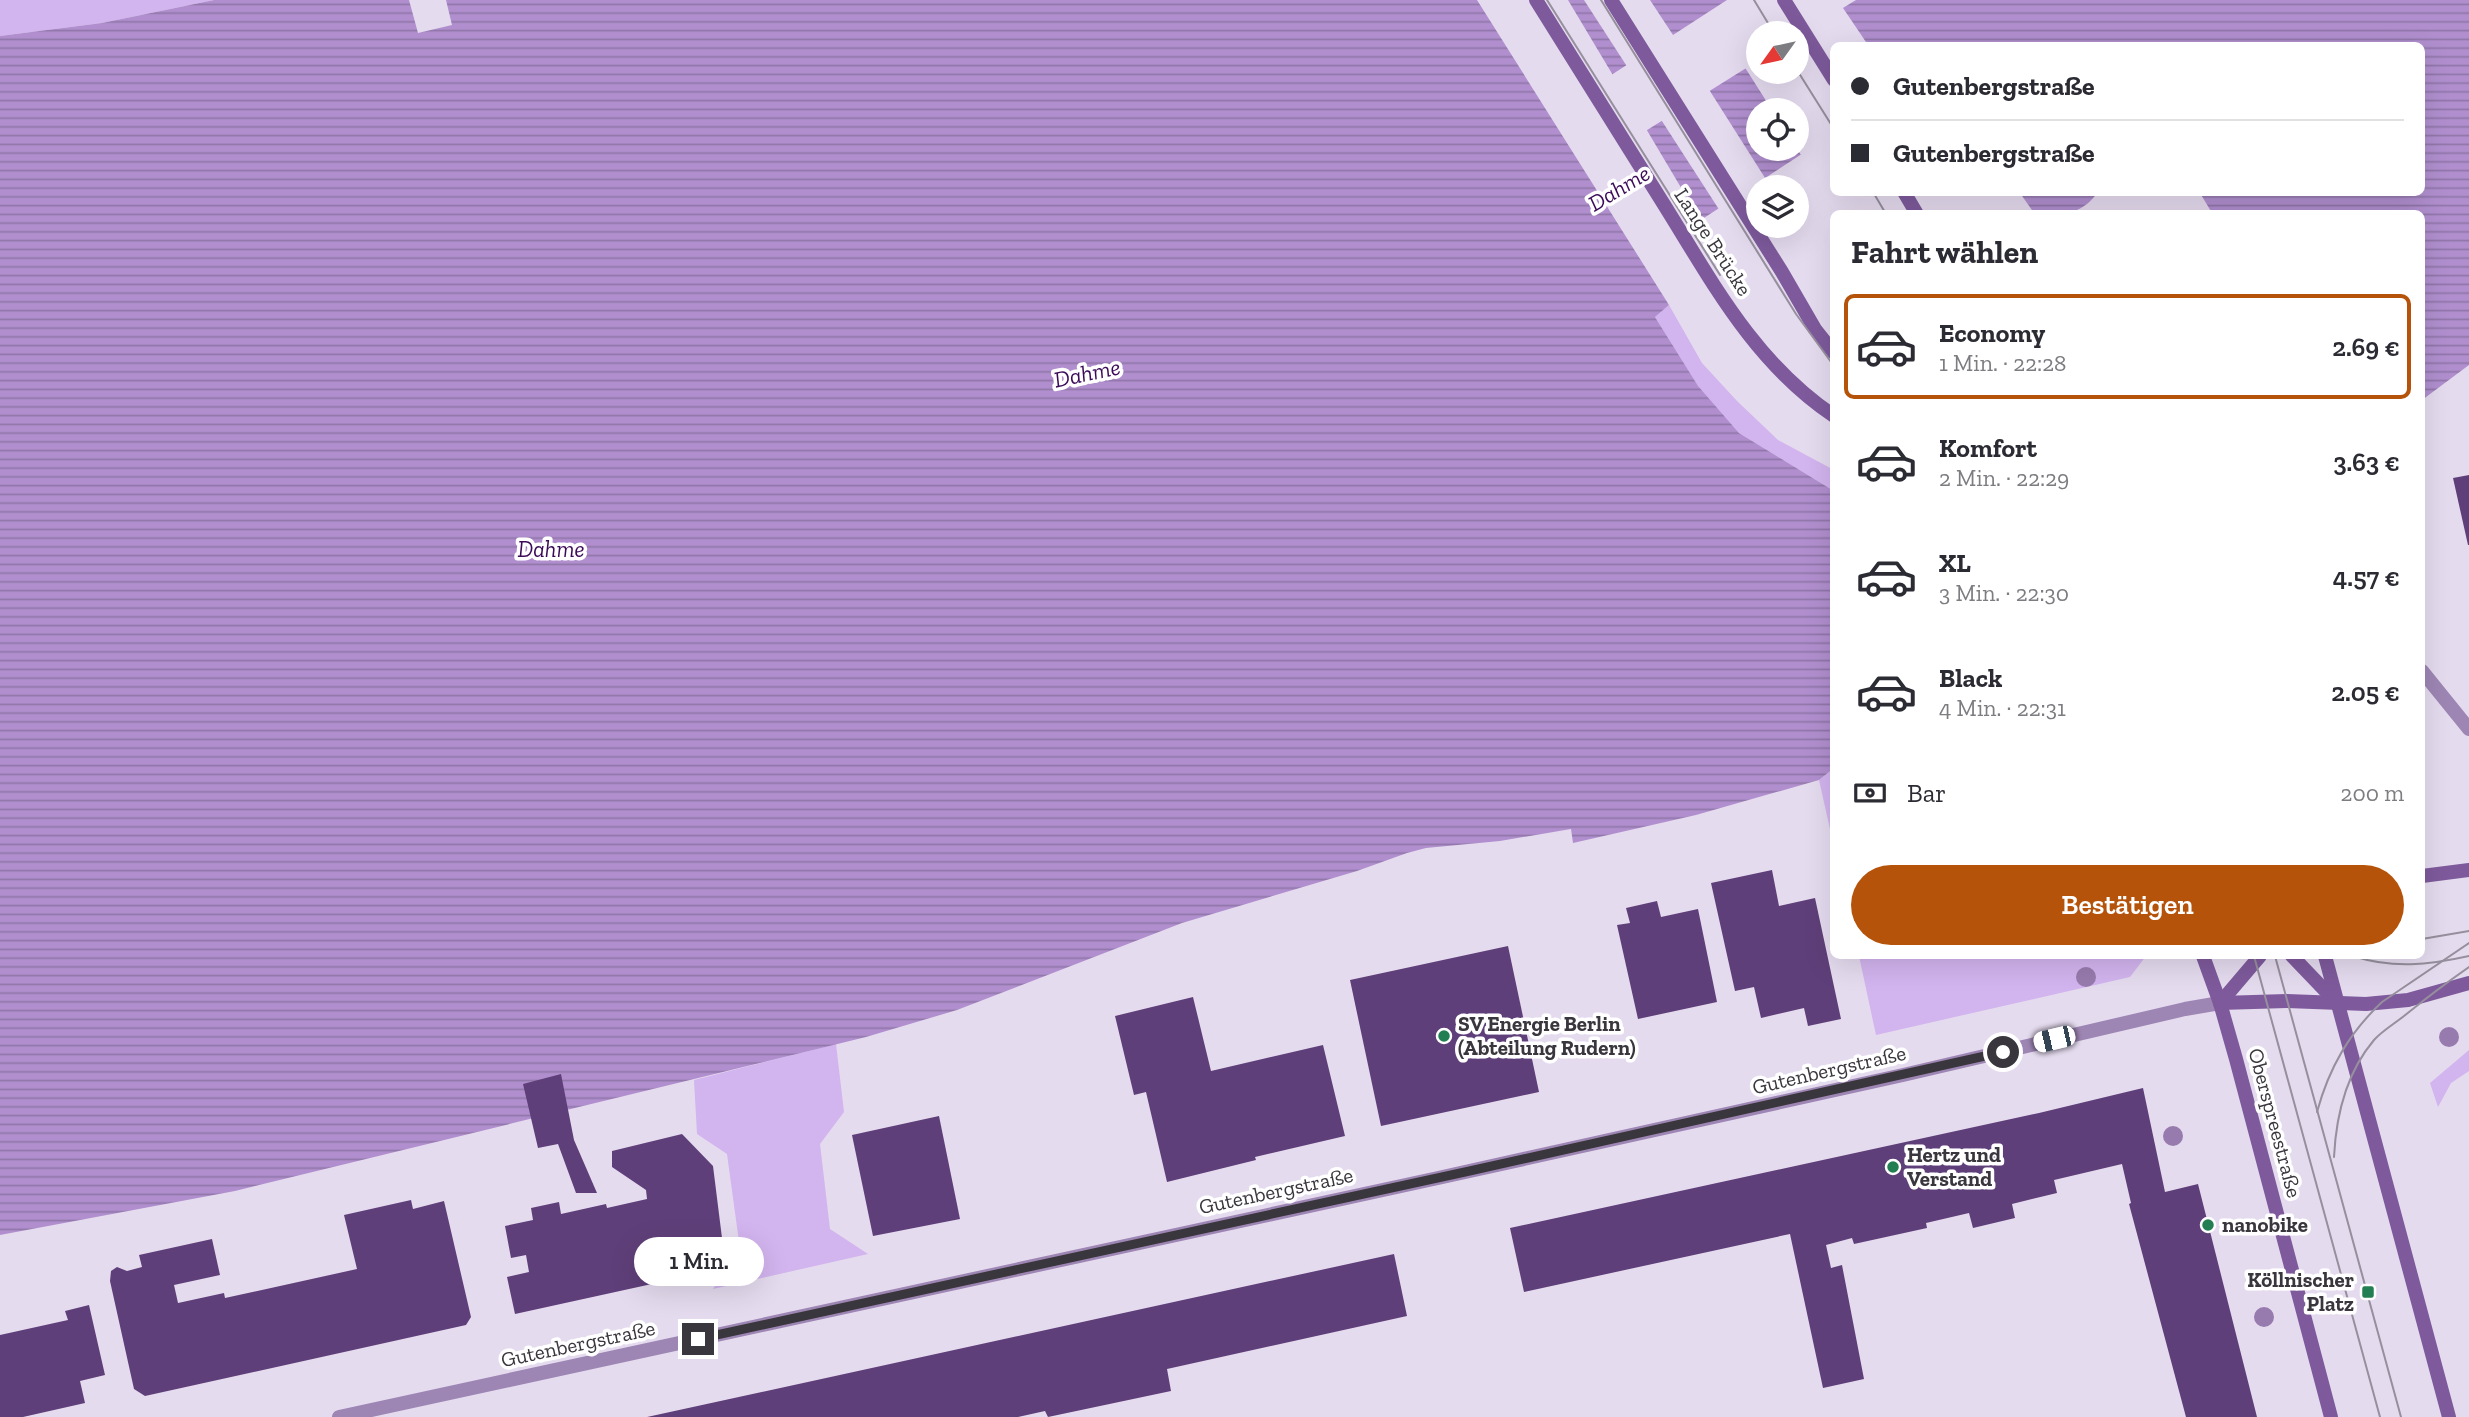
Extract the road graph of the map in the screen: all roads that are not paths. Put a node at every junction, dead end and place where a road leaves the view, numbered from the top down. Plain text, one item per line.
1 (1536, 0) edge
2 (1611, 0) edge
3 (1784, 0) edge
4 (1830, 74) edge
5 (1830, 348) edge
6 (1830, 413) edge
7 (2425, 675) edge
8 (2469, 729) edge
9 (2469, 870) edge
10 (2425, 876) edge
11 (2204, 959) edge
12 (2257, 959) edge
13 (2295, 959) edge
14 (2326, 959) edge
15 (2469, 983) edge
16 (2220, 1003) junction
17 (2338, 1004) junction
18 (339, 1417) edge
19 (2331, 1417) edge
20 (2449, 1417) edge

1 - 6 main road, Lange Brücke
2 - 5 main road, Lange Brücke
3 - 4 main road
7 - 8 street
9 - 10 main road
11 - 16 main road
12 - 16 main road
13 - 17 main road
14 - 17 main road
15 - 17 main road
16 - 17 main road
16 - 18 street, Gutenbergstraße
16 - 19 main road, Oberspreestraße
17 - 20 main road

